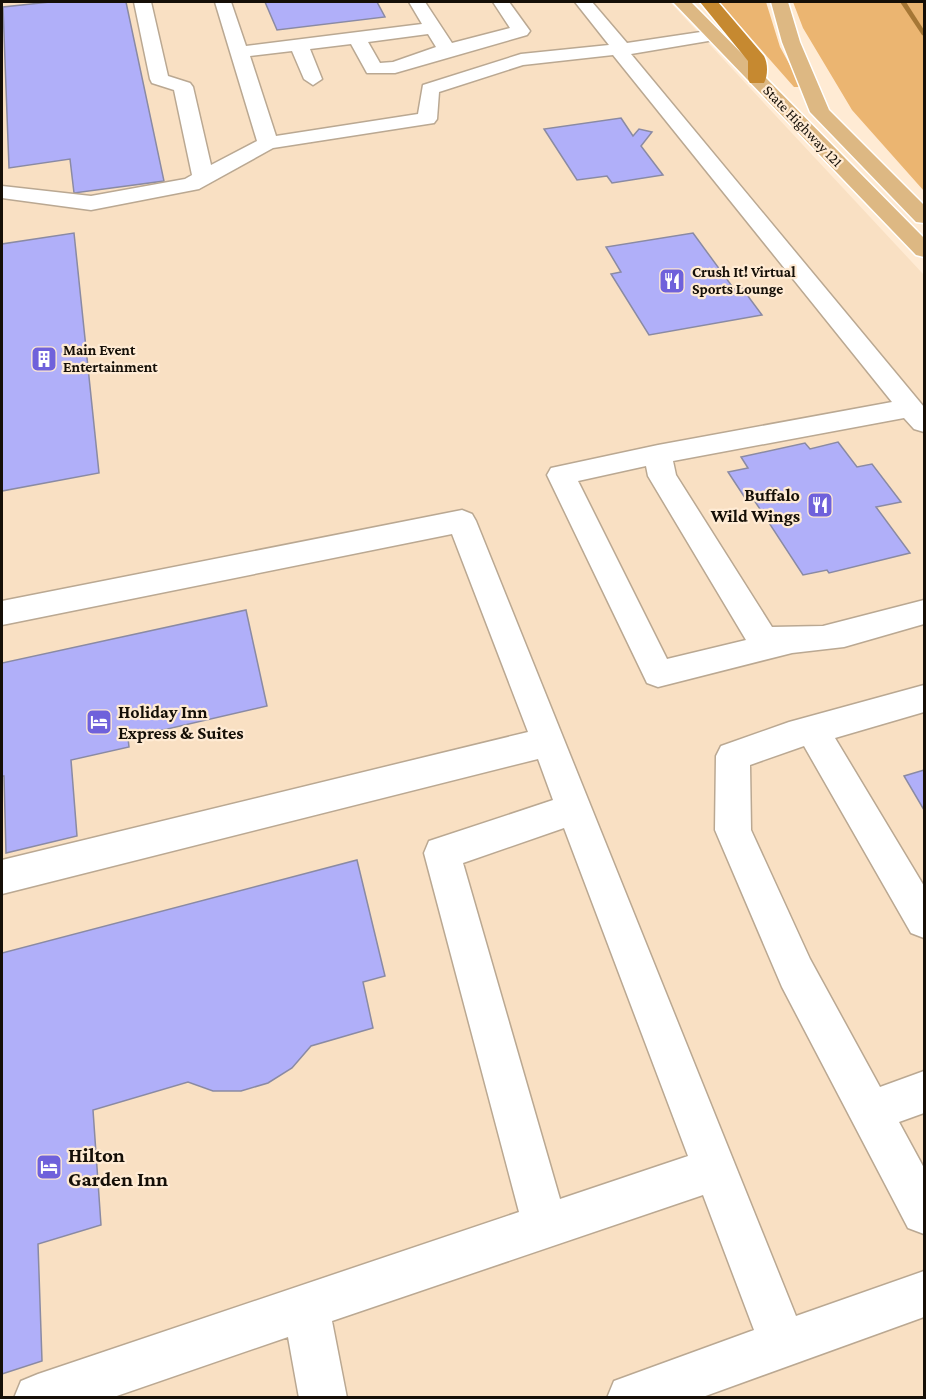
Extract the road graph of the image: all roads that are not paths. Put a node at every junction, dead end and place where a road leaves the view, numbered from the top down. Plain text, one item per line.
1 (142, 2) edge
2 (223, 2) edge
3 (417, 2) edge
4 (501, 2) edge
5 (583, 2) edge
6 (682, 2) edge
7 (709, 2) edge
8 (779, 2) edge
9 (433, 28) junction
10 (714, 35) junction
11 (357, 38) junction
12 (299, 45) junction
13 (622, 49) junction
14 (447, 51) junction
15 (239, 52) junction
16 (313, 79) dead end
17 (757, 79) junction
18 (268, 143) junction
19 (203, 177) junction
20 (2, 192) edge
21 (924, 217) edge
22 (924, 250) edge
23 (917, 417) edge
24 (658, 454) junction
25 (924, 612) edge
26 (2, 613) edge
27 (785, 643) junction
28 (924, 699) edge
29 (812, 730) junction
30 (548, 742) junction
31 (574, 809) junction
32 (2, 877) edge
33 (924, 920) edge
34 (924, 1092) edge
35 (871, 1112) junction
36 (714, 1169) junction
37 (924, 1212) edge
38 (545, 1226) junction
39 (924, 1294) edge
40 (306, 1307) junction
41 (783, 1344) junction
42 (38, 1398) edge
43 (323, 1398) edge
44 (632, 1398) edge

1 - 19 lane
2 - 15 lane
3 - 9 lane
4 - 14 lane
5 - 13 lane
6 - 10 main road, State Highway 121
7 - 17 highway
8 - 21 main road
9 - 11 lane
9 - 14 lane
10 - 13 lane
10 - 17 main road, State Highway 121
11 - 12 lane
11 - 14 lane
12 - 15 lane
12 - 16 lane
13 - 18 lane
13 - 23 lane
15 - 18 lane
17 - 22 main road, State Highway 121
18 - 19 lane
19 - 20 lane
23 - 24 lane
24 - 27 lane
24 - 27 lane
25 - 27 lane
26 - 30 lane
28 - 29 lane
29 - 33 lane
29 - 35 lane
30 - 31 lane
30 - 32 lane
31 - 36 lane
31 - 38 lane
34 - 35 lane
35 - 37 lane
36 - 38 lane
36 - 41 lane
38 - 40 lane
39 - 41 lane
40 - 42 lane
40 - 43 lane
41 - 44 lane

